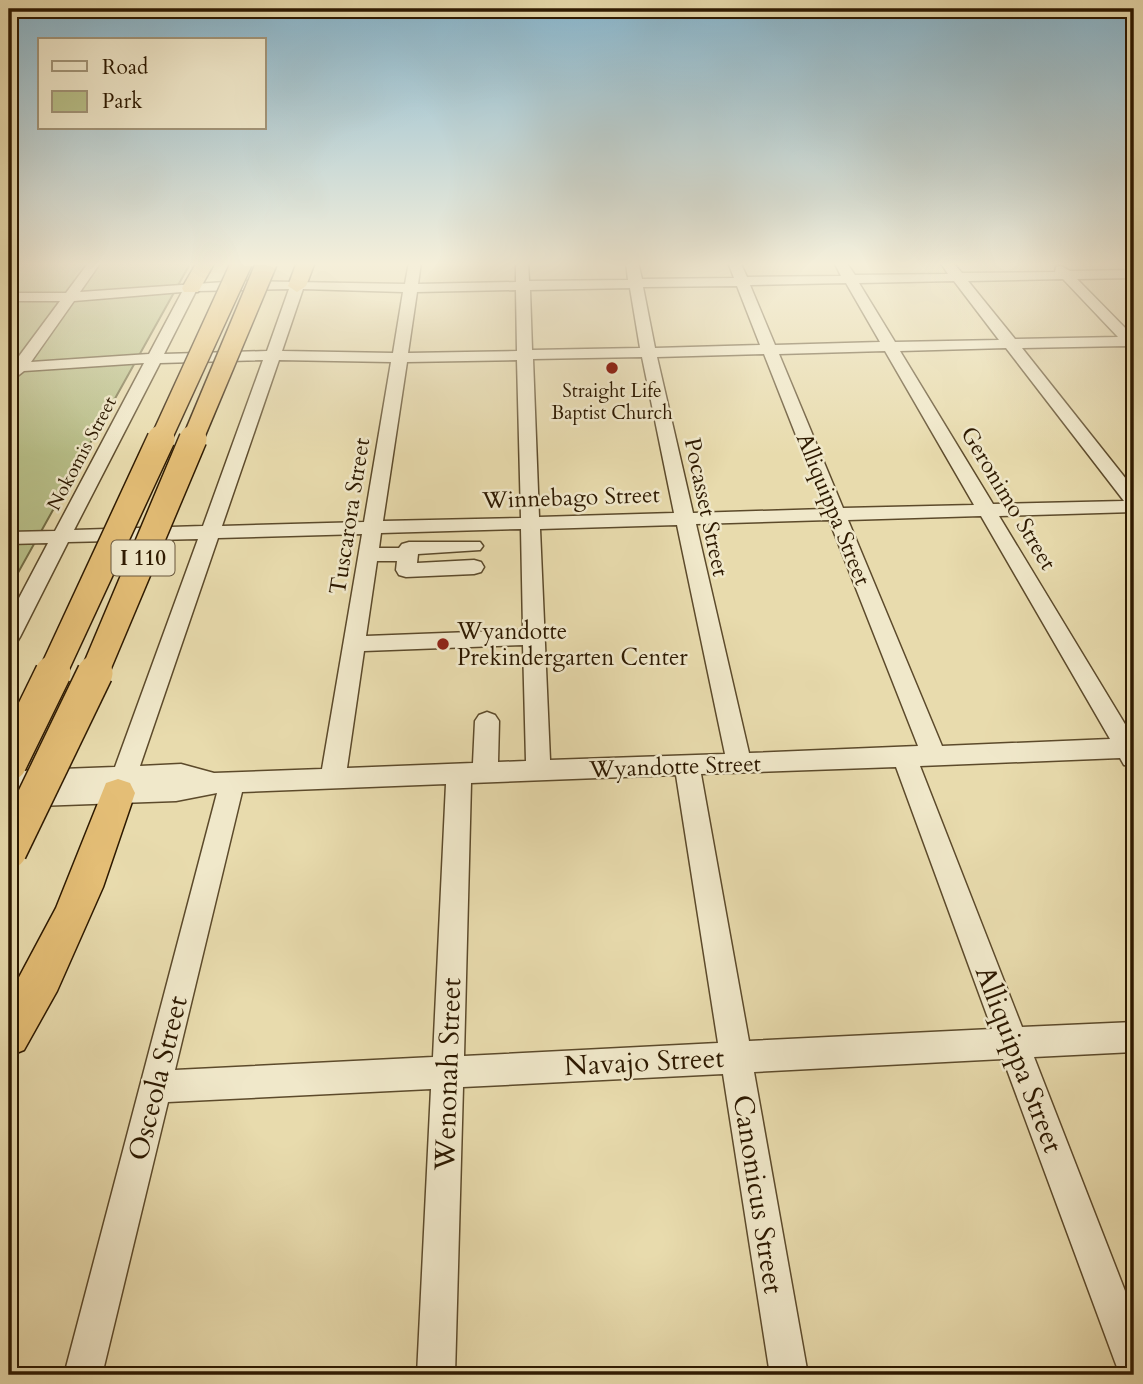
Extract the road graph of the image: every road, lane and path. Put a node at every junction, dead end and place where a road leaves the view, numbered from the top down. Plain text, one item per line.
1 (49, 327) edge
2 (170, 327) edge
3 (213, 327) edge
4 (240, 327) edge
5 (281, 327) edge
6 (401, 327) edge
7 (524, 327) edge
8 (644, 327) edge
9 (760, 327) edge
10 (879, 327) edge
11 (998, 327) edge
12 (1117, 327) edge
13 (1133, 343) edge
14 (1012, 344) junction
15 (891, 347) junction
16 (769, 350) junction
17 (648, 352) junction
18 (524, 355) junction
19 (399, 358) junction
20 (268, 361) junction
21 (151, 364) junction
22 (14, 368) edge
23 (9, 381) edge
24 (1134, 503) edge
25 (988, 510) junction
26 (837, 514) junction
27 (685, 518) junction
28 (528, 524) junction
29 (372, 528) junction
30 (209, 533) junction
31 (61, 537) junction
32 (9, 538) edge
33 (473, 545) dead end
34 (408, 554) junction
35 (368, 555) junction
36 (474, 567) dead end
37 (9, 637) edge
38 (533, 637) junction
39 (354, 644) junction
40 (486, 721) dead end
41 (1132, 753) edge
42 (919, 756) junction
43 (9, 763) edge
44 (739, 763) junction
45 (687, 765) junction
46 (538, 771) junction
47 (472, 773) junction
48 (333, 778) junction
49 (9, 781) edge
50 (224, 782) junction
51 (121, 785) junction
52 (9, 797) edge
53 (9, 851) edge
54 (9, 1035) edge
55 (1134, 1037) edge
56 (1014, 1043) junction
57 (736, 1056) junction
58 (447, 1072) junction
59 (154, 1087) junction
60 (1134, 1362) edge
61 (83, 1375) edge
62 (436, 1375) edge
63 (789, 1375) edge

1 - 22 street
2 - 21 street, Nokomis Street
3 - 43 highway, I 110, bridge
4 - 53 highway, I 110, bridge
5 - 20 street
6 - 19 street, Tuscarora Street
7 - 18 street
8 - 17 street, Pocasset Street
9 - 16 street, Alliquippa Street
10 - 15 street, Geronimo Street
11 - 14 street
12 - 13 street
13 - 14 street
14 - 15 street
14 - 24 street
15 - 16 street
15 - 25 street, Geronimo Street
16 - 17 street
16 - 26 street, Alliquippa Street
17 - 18 street
17 - 27 street, Pocasset Street
18 - 19 street
18 - 28 street
19 - 20 street
19 - 29 street, Tuscarora Street
20 - 21 street
20 - 30 street
21 - 22 street
21 - 31 street, Nokomis Street
22 - 23 street
24 - 25 street, Winnebago Street
25 - 26 street, Winnebago Street
25 - 41 street, Geronimo Street
26 - 27 street, Winnebago Street
26 - 42 street, Alliquippa Street
27 - 28 street, Winnebago Street
27 - 44 street, Pocasset Street
28 - 29 street, Winnebago Street
28 - 38 street
29 - 30 street, Winnebago Street
29 - 35 street, Tuscarora Street
30 - 31 street, Winnebago Street
30 - 51 street
31 - 32 street, Winnebago Street
31 - 37 street, Nokomis Street
33 - 34 street
34 - 35 street
34 - 36 street
35 - 39 street, Tuscarora Street
38 - 39 street
38 - 46 street
39 - 48 street, Tuscarora Street
40 - 47 street, Wenonah Street
41 - 42 street, Wyandotte Street
42 - 44 street, Wyandotte Street
42 - 56 street, Alliquippa Street
44 - 45 street, Wyandotte Street
45 - 46 street, Wyandotte Street
45 - 57 street, Canonicus Street
46 - 47 street, Wyandotte Street
47 - 48 street, Wyandotte Street
47 - 58 street, Wenonah Street
48 - 50 street, Wyandotte Street
49 - 51 street, Wyandotte Street
50 - 51 street, Wyandotte Street
50 - 59 street, Osceola Street
51 - 52 street, Wyandotte Street
51 - 54 highway
55 - 56 street, Navajo Street
56 - 57 street, Navajo Street
56 - 60 street, Alliquippa Street
57 - 58 street, Navajo Street
57 - 63 street, Canonicus Street
58 - 59 street, Navajo Street
58 - 62 street, Wenonah Street
59 - 61 street, Osceola Street

